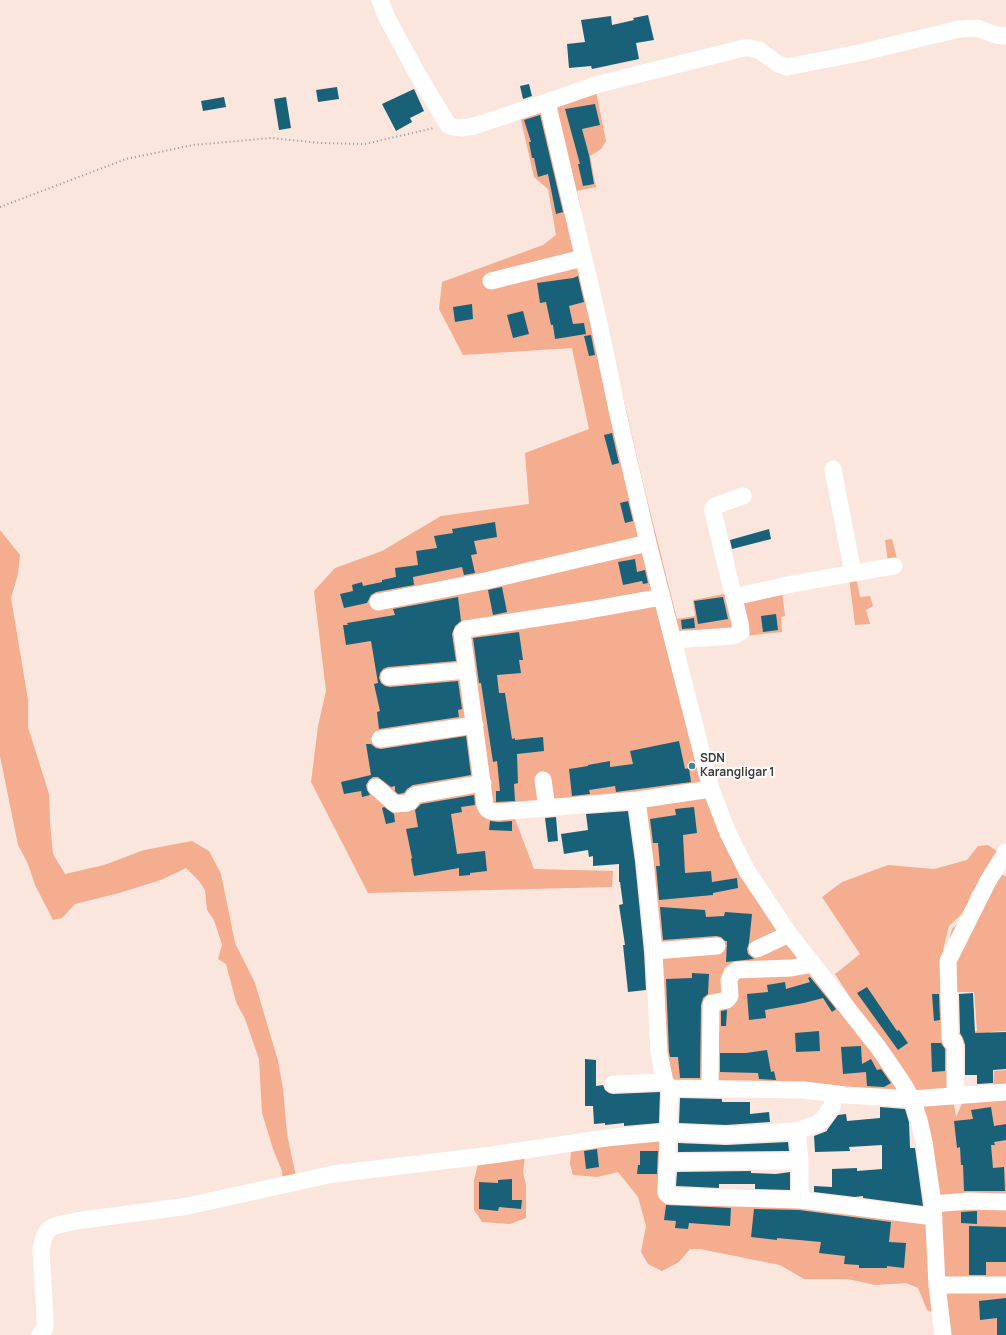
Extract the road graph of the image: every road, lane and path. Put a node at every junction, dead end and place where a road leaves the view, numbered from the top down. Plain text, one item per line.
1 (380, 0) edge
2 (1006, 36) edge
3 (547, 102) junction
4 (448, 124) junction
5 (0, 207) edge
6 (583, 258) junction
7 (491, 281) dead end
8 (833, 469) dead end
9 (743, 496) dead end
10 (648, 542) junction
11 (894, 566) dead end
12 (853, 573) junction
13 (662, 597) junction
14 (734, 597) junction
15 (378, 602) dead end
16 (673, 640) junction
17 (467, 670) junction
18 (389, 677) dead end
19 (475, 724) junction
20 (380, 739) dead end
21 (543, 780) dead end
22 (483, 783) junction
23 (376, 787) dead end
24 (711, 789) junction
25 (637, 800) junction
26 (546, 808) junction
27 (1006, 852) edge
28 (789, 934) junction
29 (717, 946) dead end
30 (757, 949) dead end
31 (654, 951) junction
32 (813, 964) junction
33 (613, 1084) dead end
34 (667, 1085) junction
35 (710, 1088) junction
36 (1006, 1092) edge
37 (834, 1094) junction
38 (955, 1096) junction
39 (920, 1099) junction
40 (797, 1131) junction
41 (668, 1132) junction
42 (800, 1161) junction
43 (667, 1162) junction
44 (800, 1200) junction
45 (1006, 1202) edge
46 (938, 1207) junction
47 (943, 1285) junction
48 (1006, 1285) edge
49 (40, 1335) edge
50 (943, 1335) edge

1 - 4 street
2 - 3 street
3 - 4 street
3 - 6 street
4 - 5 path
6 - 7 street
6 - 10 street
8 - 12 street
9 - 14 street
10 - 13 street
10 - 15 street
11 - 12 street
12 - 14 street
13 - 16 street
13 - 17 street
14 - 16 street
16 - 24 street
17 - 18 street
17 - 19 street
19 - 20 street
19 - 22 street
21 - 26 street
22 - 23 street
22 - 26 street
24 - 25 street
24 - 28 street
25 - 26 street
25 - 31 street
27 - 38 street
28 - 30 street
28 - 32 street
29 - 31 street
31 - 34 street
32 - 35 street
32 - 39 street
33 - 34 street
34 - 35 street
34 - 41 street
35 - 37 street
36 - 38 street
37 - 39 street
37 - 40 street
38 - 39 street
39 - 46 street
40 - 41 street
40 - 42 street
41 - 43 street
41 - 49 street
42 - 43 street
42 - 44 street
43 - 44 street
44 - 46 street
45 - 46 street
46 - 47 street
47 - 48 street
47 - 50 street

